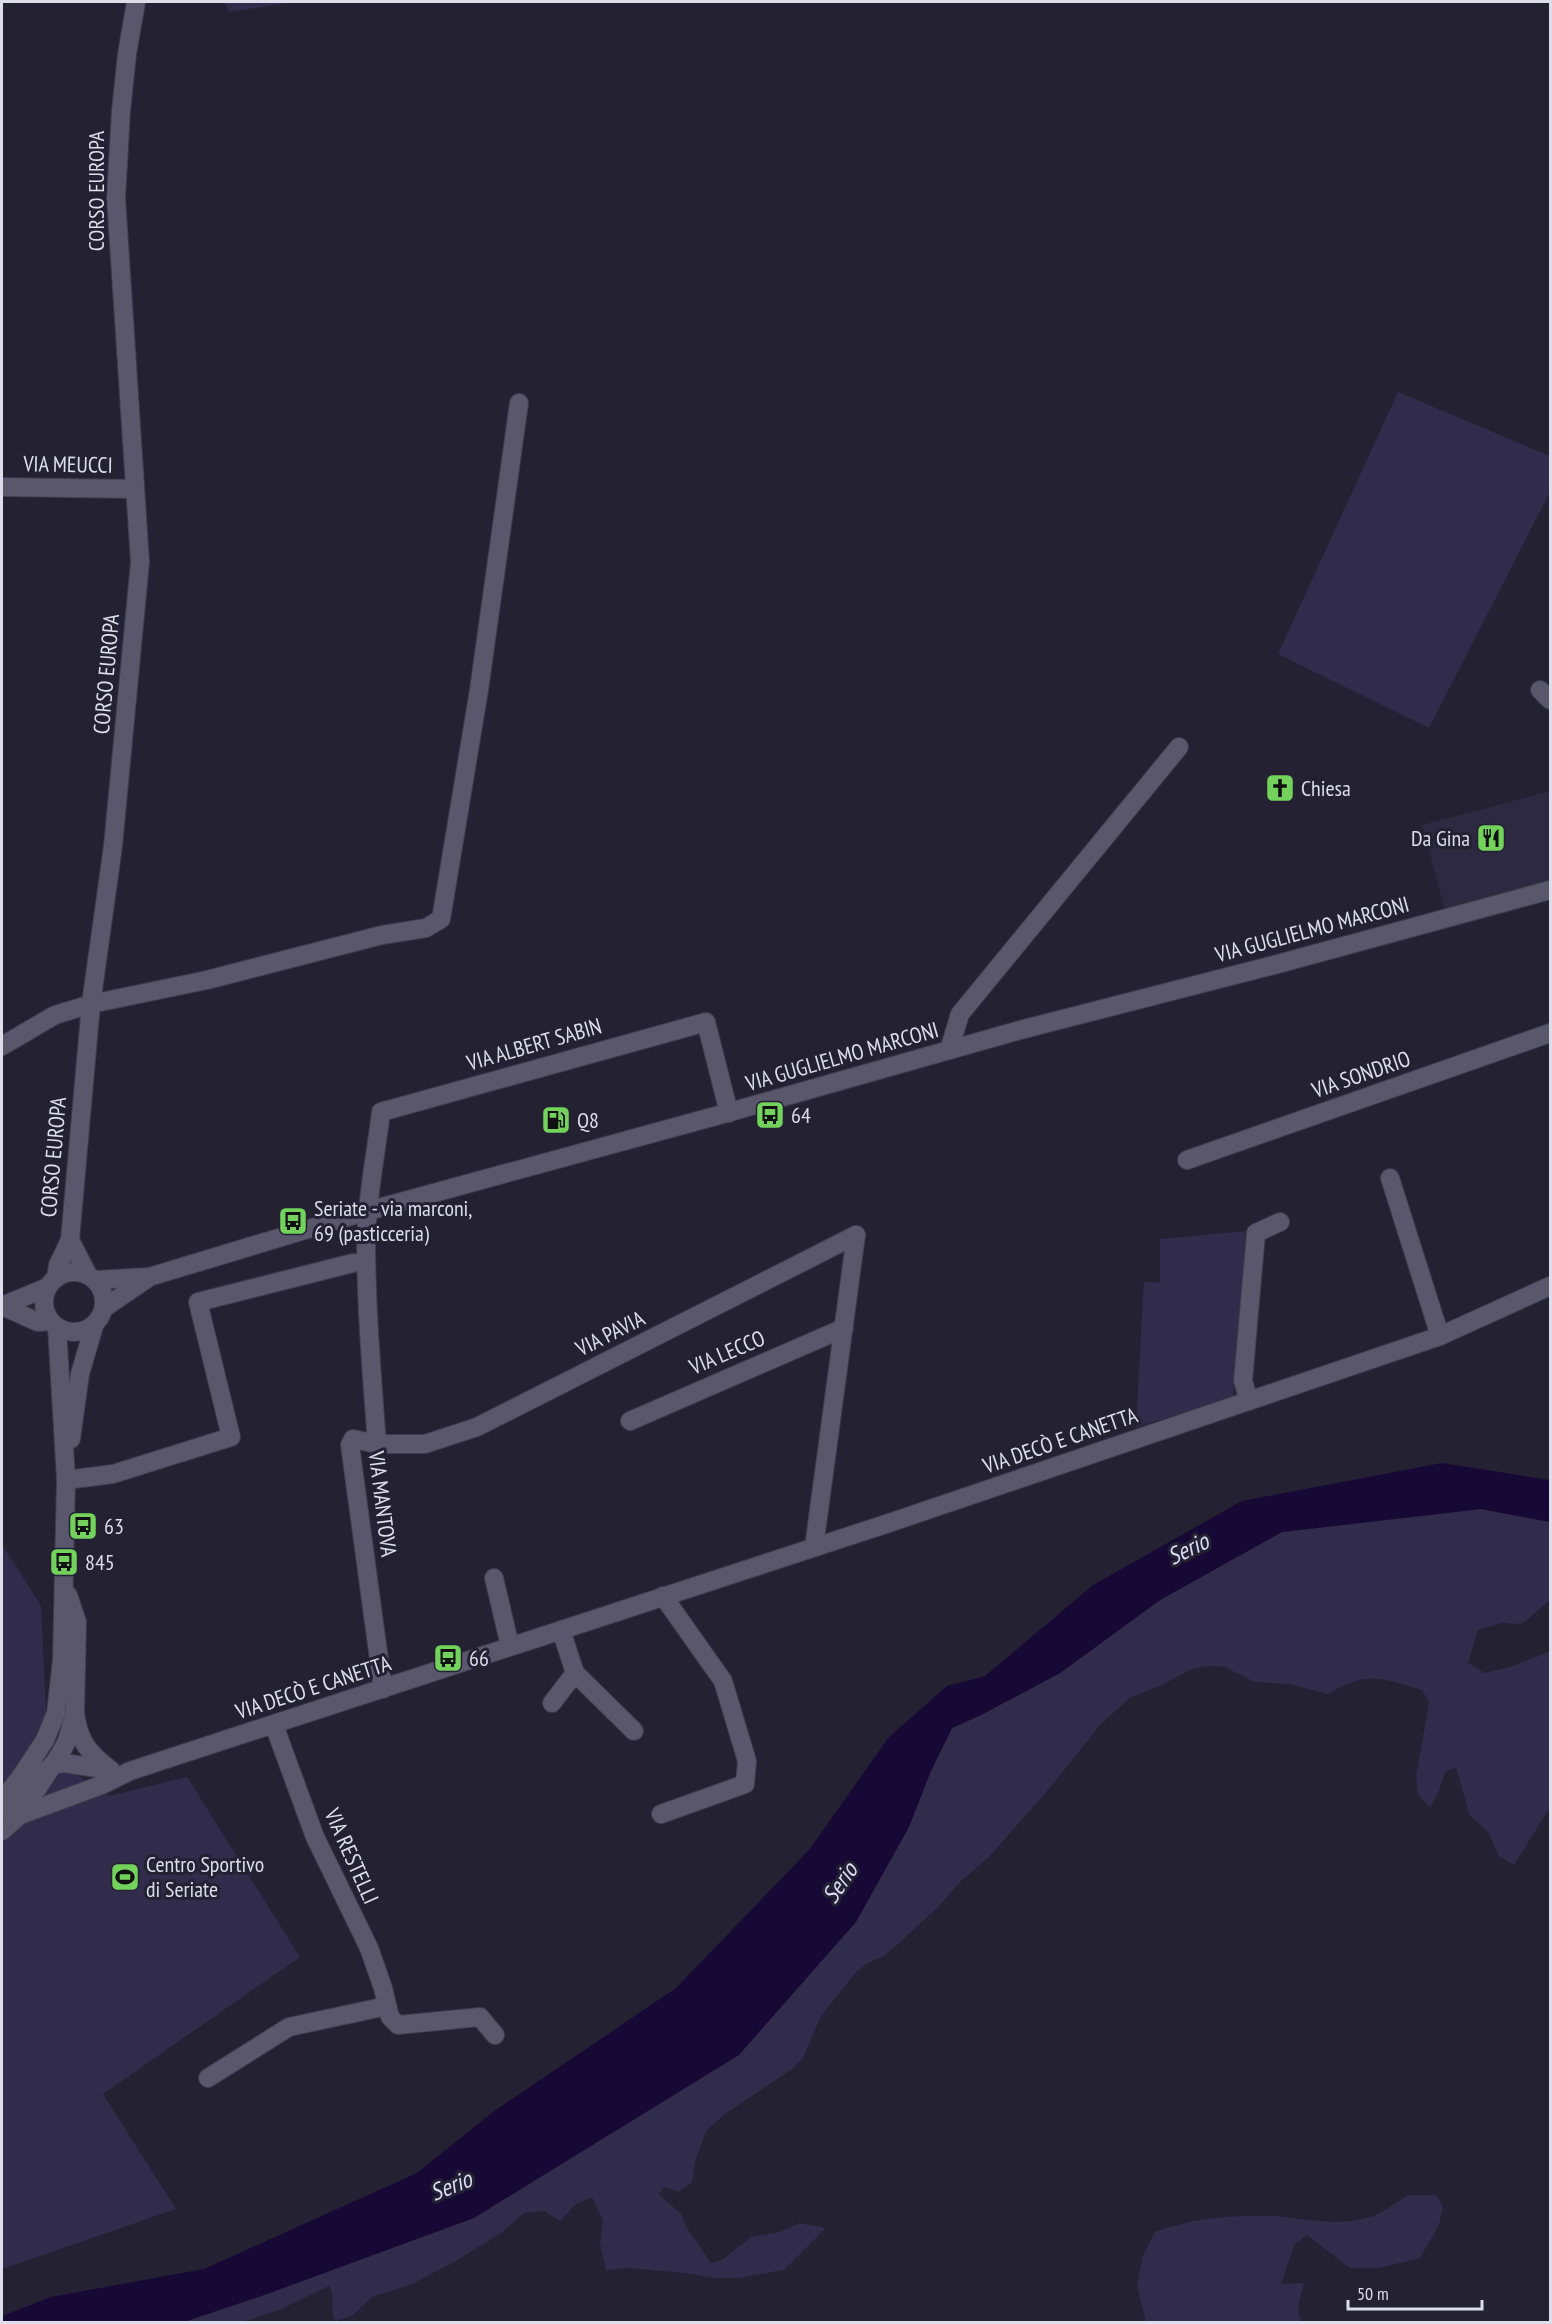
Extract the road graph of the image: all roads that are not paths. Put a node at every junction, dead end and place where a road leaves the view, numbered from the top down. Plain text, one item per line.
1 (136, 2) edge
2 (519, 403) dead end
3 (2, 487) edge
4 (134, 489) junction
5 (1179, 747) dead end
6 (1551, 890) edge
7 (91, 1004) junction
8 (1551, 1033) edge
9 (3, 1043) edge
10 (949, 1050) junction
11 (729, 1113) junction
12 (1187, 1160) dead end
13 (1390, 1178) dead end
14 (368, 1211) junction
15 (1280, 1222) dead end
16 (70, 1240) junction
17 (353, 1263) dead end
18 (149, 1277) junction
19 (92, 1278) junction
20 (52, 1282) junction
21 (1551, 1286) edge
22 (2, 1306) edge
23 (104, 1308) junction
24 (54, 1324) junction
25 (93, 1326) junction
26 (844, 1328) junction
27 (1440, 1336) junction
28 (1249, 1401) junction
29 (630, 1420) dead end
30 (377, 1444) junction
31 (66, 1480) junction
32 (814, 1547) junction
33 (494, 1578) dead end
34 (63, 1582) junction
35 (663, 1596) junction
36 (561, 1630) junction
37 (510, 1646) junction
38 (575, 1673) junction
39 (383, 1689) junction
40 (552, 1703) dead end
41 (75, 1712) junction
42 (274, 1725) junction
43 (634, 1731) dead end
44 (52, 1765) junction
45 (110, 1770) junction
46 (130, 1771) junction
47 (2, 1801) edge
48 (2, 1811) edge
49 (661, 1814) dead end
50 (20, 1815) junction
51 (2, 1831) edge
52 (387, 2006) junction
53 (495, 2035) dead end
54 (208, 2078) dead end

1 - 4 street, CORSO EUROPA
2 - 7 street
3 - 4 street, VIA MEUCCI
4 - 7 street, CORSO EUROPA
5 - 10 street
6 - 10 street, VIA GUGLIELMO MARCONI
7 - 9 street
7 - 16 street, CORSO EUROPA
8 - 12 street, VIA SONDRIO
10 - 11 street, VIA GUGLIELMO MARCONI
11 - 14 street, VIA GUGLIELMO MARCONI
11 - 14 street, VIA ALBERT SABIN
13 - 27 street
14 - 18 street, VIA GUGLIELMO MARCONI
14 - 30 street, VIA MANTOVA
15 - 28 street
16 - 19 street, CORSO EUROPA
16 - 20 street, CORSO EUROPA
17 - 31 street
18 - 19 street, VIA GUGLIELMO MARCONI
18 - 23 street, VIA GUGLIELMO MARCONI
19 - 20 street
19 - 23 street, CORSO EUROPA
20 - 22 street
20 - 24 street, CORSO EUROPA
21 - 27 street, VIA DECÒ E CANETTA
22 - 24 street
23 - 25 street, CORSO EUROPA
24 - 25 street
24 - 31 street, CORSO EUROPA
25 - 31 street, CORSO EUROPA
26 - 29 street, VIA LECCO
26 - 30 street, VIA PAVIA
26 - 32 street
27 - 28 street, VIA DECÒ E CANETTA
28 - 32 street, VIA DECÒ E CANETTA
30 - 39 street, VIA MANTOVA
31 - 34 street, CORSO EUROPA
32 - 35 street, VIA DECÒ E CANETTA
33 - 37 street
34 - 41 street, CORSO EUROPA
34 - 47 street, CORSO EUROPA
35 - 36 street, VIA DECÒ E CANETTA
35 - 49 street
36 - 37 street, VIA DECÒ E CANETTA
36 - 38 street
37 - 39 street, VIA DECÒ E CANETTA
38 - 40 street
38 - 43 street
39 - 42 street, VIA DECÒ E CANETTA
41 - 44 street, CORSO EUROPA
41 - 45 street
42 - 46 street, VIA DECÒ E CANETTA
42 - 52 street, VIA RESTELLI
44 - 45 street, VIA DECÒ E CANETTA
44 - 48 street
44 - 50 street, CORSO EUROPA
45 - 46 street, VIA DECÒ E CANETTA
46 - 50 street, VIA DECÒ E CANETTA
50 - 51 street, VIA DECÒ E CANETTA
52 - 53 street, VIA RESTELLI
52 - 54 street

